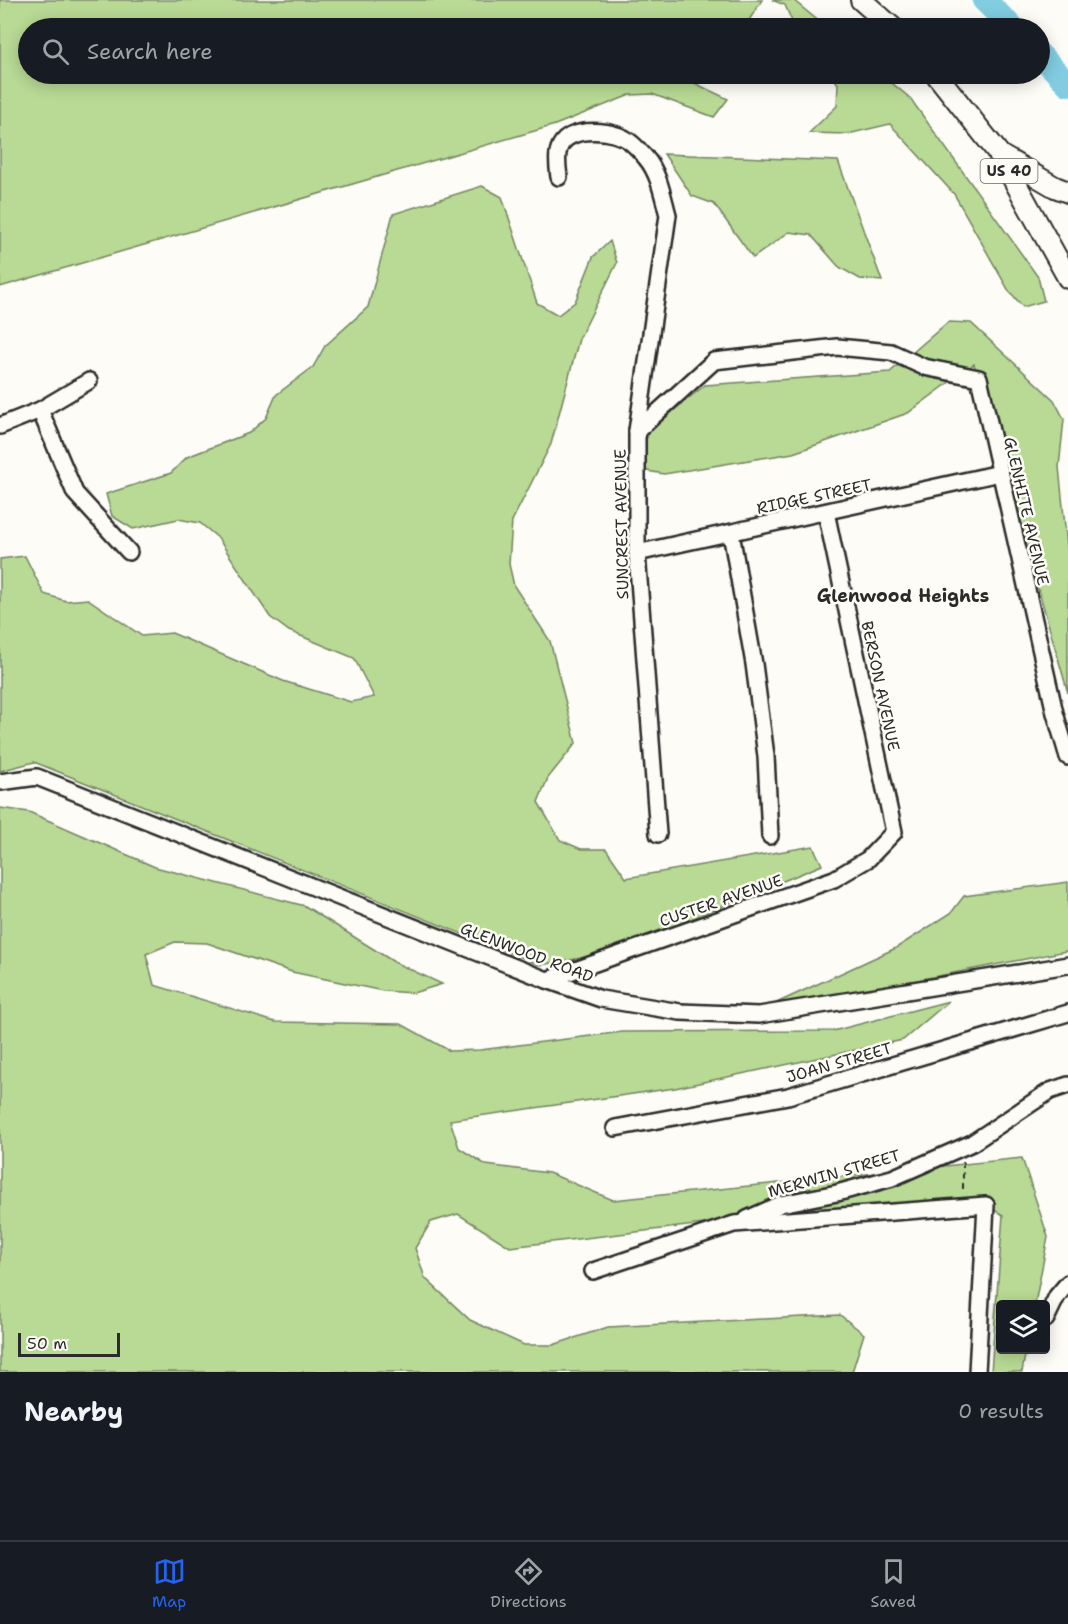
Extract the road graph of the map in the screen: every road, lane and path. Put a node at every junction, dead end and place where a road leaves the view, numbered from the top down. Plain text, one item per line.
1 (861, 0) edge
2 (882, 18) edge
3 (944, 84) edge
4 (1000, 155) junction
5 (559, 177) dead end
6 (1068, 192) edge
7 (1068, 278) edge
8 (89, 381) dead end
9 (40, 410) junction
10 (0, 426) edge
11 (637, 431) junction
12 (1000, 473) junction
13 (826, 512) junction
14 (730, 533) junction
15 (129, 552) dead end
16 (637, 553) junction
17 (1068, 757) edge
18 (0, 782) edge
19 (894, 832) joint
20 (658, 834) dead end
21 (770, 836) dead end
22 (1068, 965) edge
23 (547, 980) junction
24 (1068, 1013) edge
25 (1068, 1085) edge
26 (615, 1128) dead end
27 (963, 1147) junction
28 (964, 1207) junction
29 (734, 1224) junction
30 (593, 1271) dead end
31 (1068, 1283) edge
32 (1050, 1311) edge
33 (977, 1372) edge

1 - 2 main road
3 - 4 main road, US 40
4 - 6 main road
4 - 7 main road, US 40
5 - 11 street, SUNCREST AVENUE
8 - 9 street
9 - 10 street
9 - 15 street
11 - 12 street, GLENHITE AVENUE
11 - 16 street, SUNCREST AVENUE
12 - 13 street, RIDGE STREET
12 - 17 street, GLENHITE AVENUE
13 - 14 street, RIDGE STREET
13 - 19 street, BERSON AVENUE
14 - 16 street, RIDGE STREET
14 - 21 street
16 - 20 street, SUNCREST AVENUE
18 - 23 street, GLENWOOD ROAD
19 - 23 street, CUSTER AVENUE
22 - 23 street, GLENWOOD ROAD
24 - 26 street, JOAN STREET
25 - 27 street, MERWIN STREET
27 - 28 path
27 - 29 street, MERWIN STREET
28 - 29 street, MERWIN STREET
28 - 33 street, MERWIN STREET
29 - 30 street, MERWIN STREET
31 - 32 street

